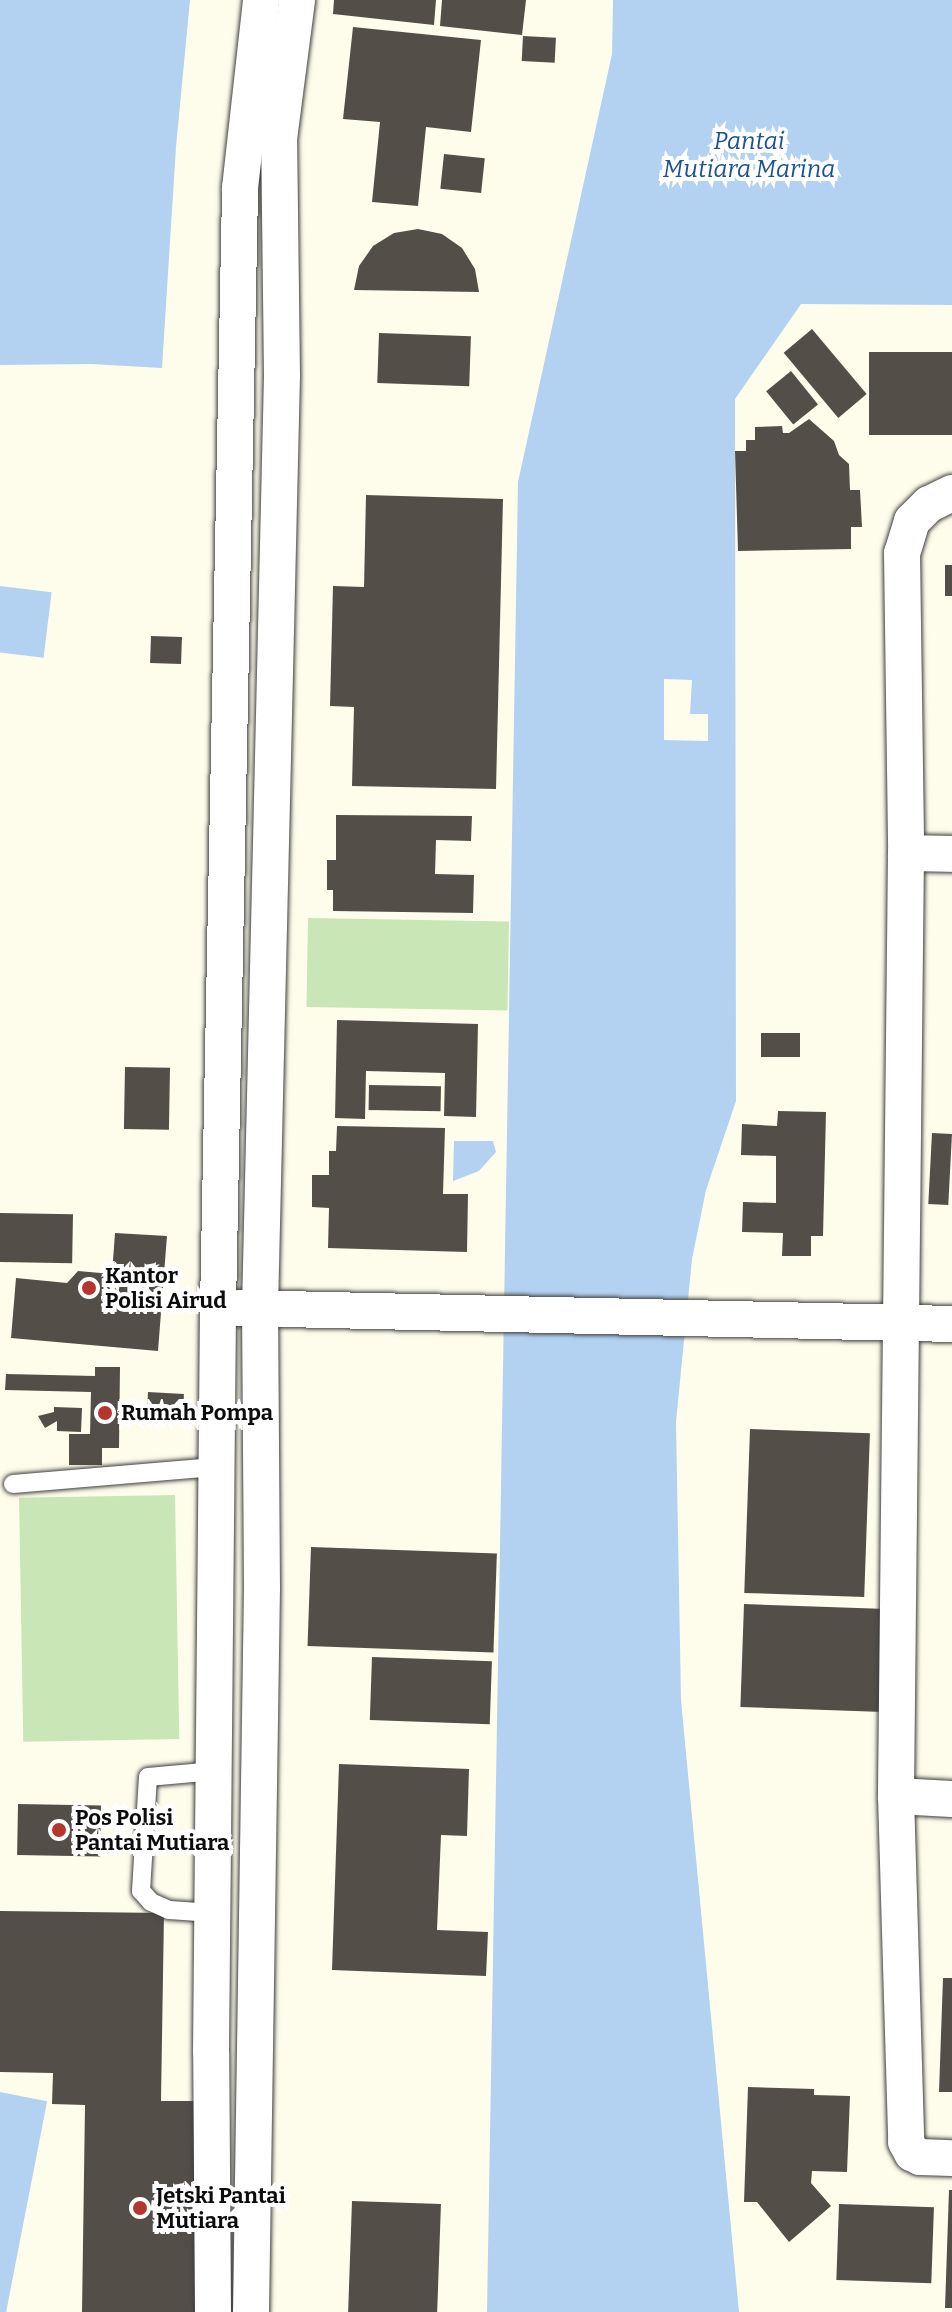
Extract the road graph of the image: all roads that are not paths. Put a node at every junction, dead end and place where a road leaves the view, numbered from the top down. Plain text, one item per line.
1 (261, 0) edge
2 (297, 0) edge
3 (952, 493) edge
4 (906, 853) junction
5 (952, 854) edge
6 (218, 1307) junction
7 (260, 1309) junction
8 (901, 1323) junction
9 (952, 1324) edge
10 (217, 1467) junction
11 (13, 1484) dead end
12 (215, 1771) junction
13 (896, 1796) junction
14 (952, 1799) edge
15 (213, 1913) junction
16 (952, 2158) edge
17 (213, 2312) edge
18 (251, 2312) edge

1 - 6 street
2 - 7 street
3 - 4 street
4 - 5 street
4 - 8 street
6 - 7 street
6 - 10 street
7 - 8 street
7 - 18 street
8 - 9 street
8 - 13 street
10 - 11 lane
10 - 12 street
12 - 15 street
12 - 15 lane
13 - 14 street
13 - 16 street
15 - 17 street

